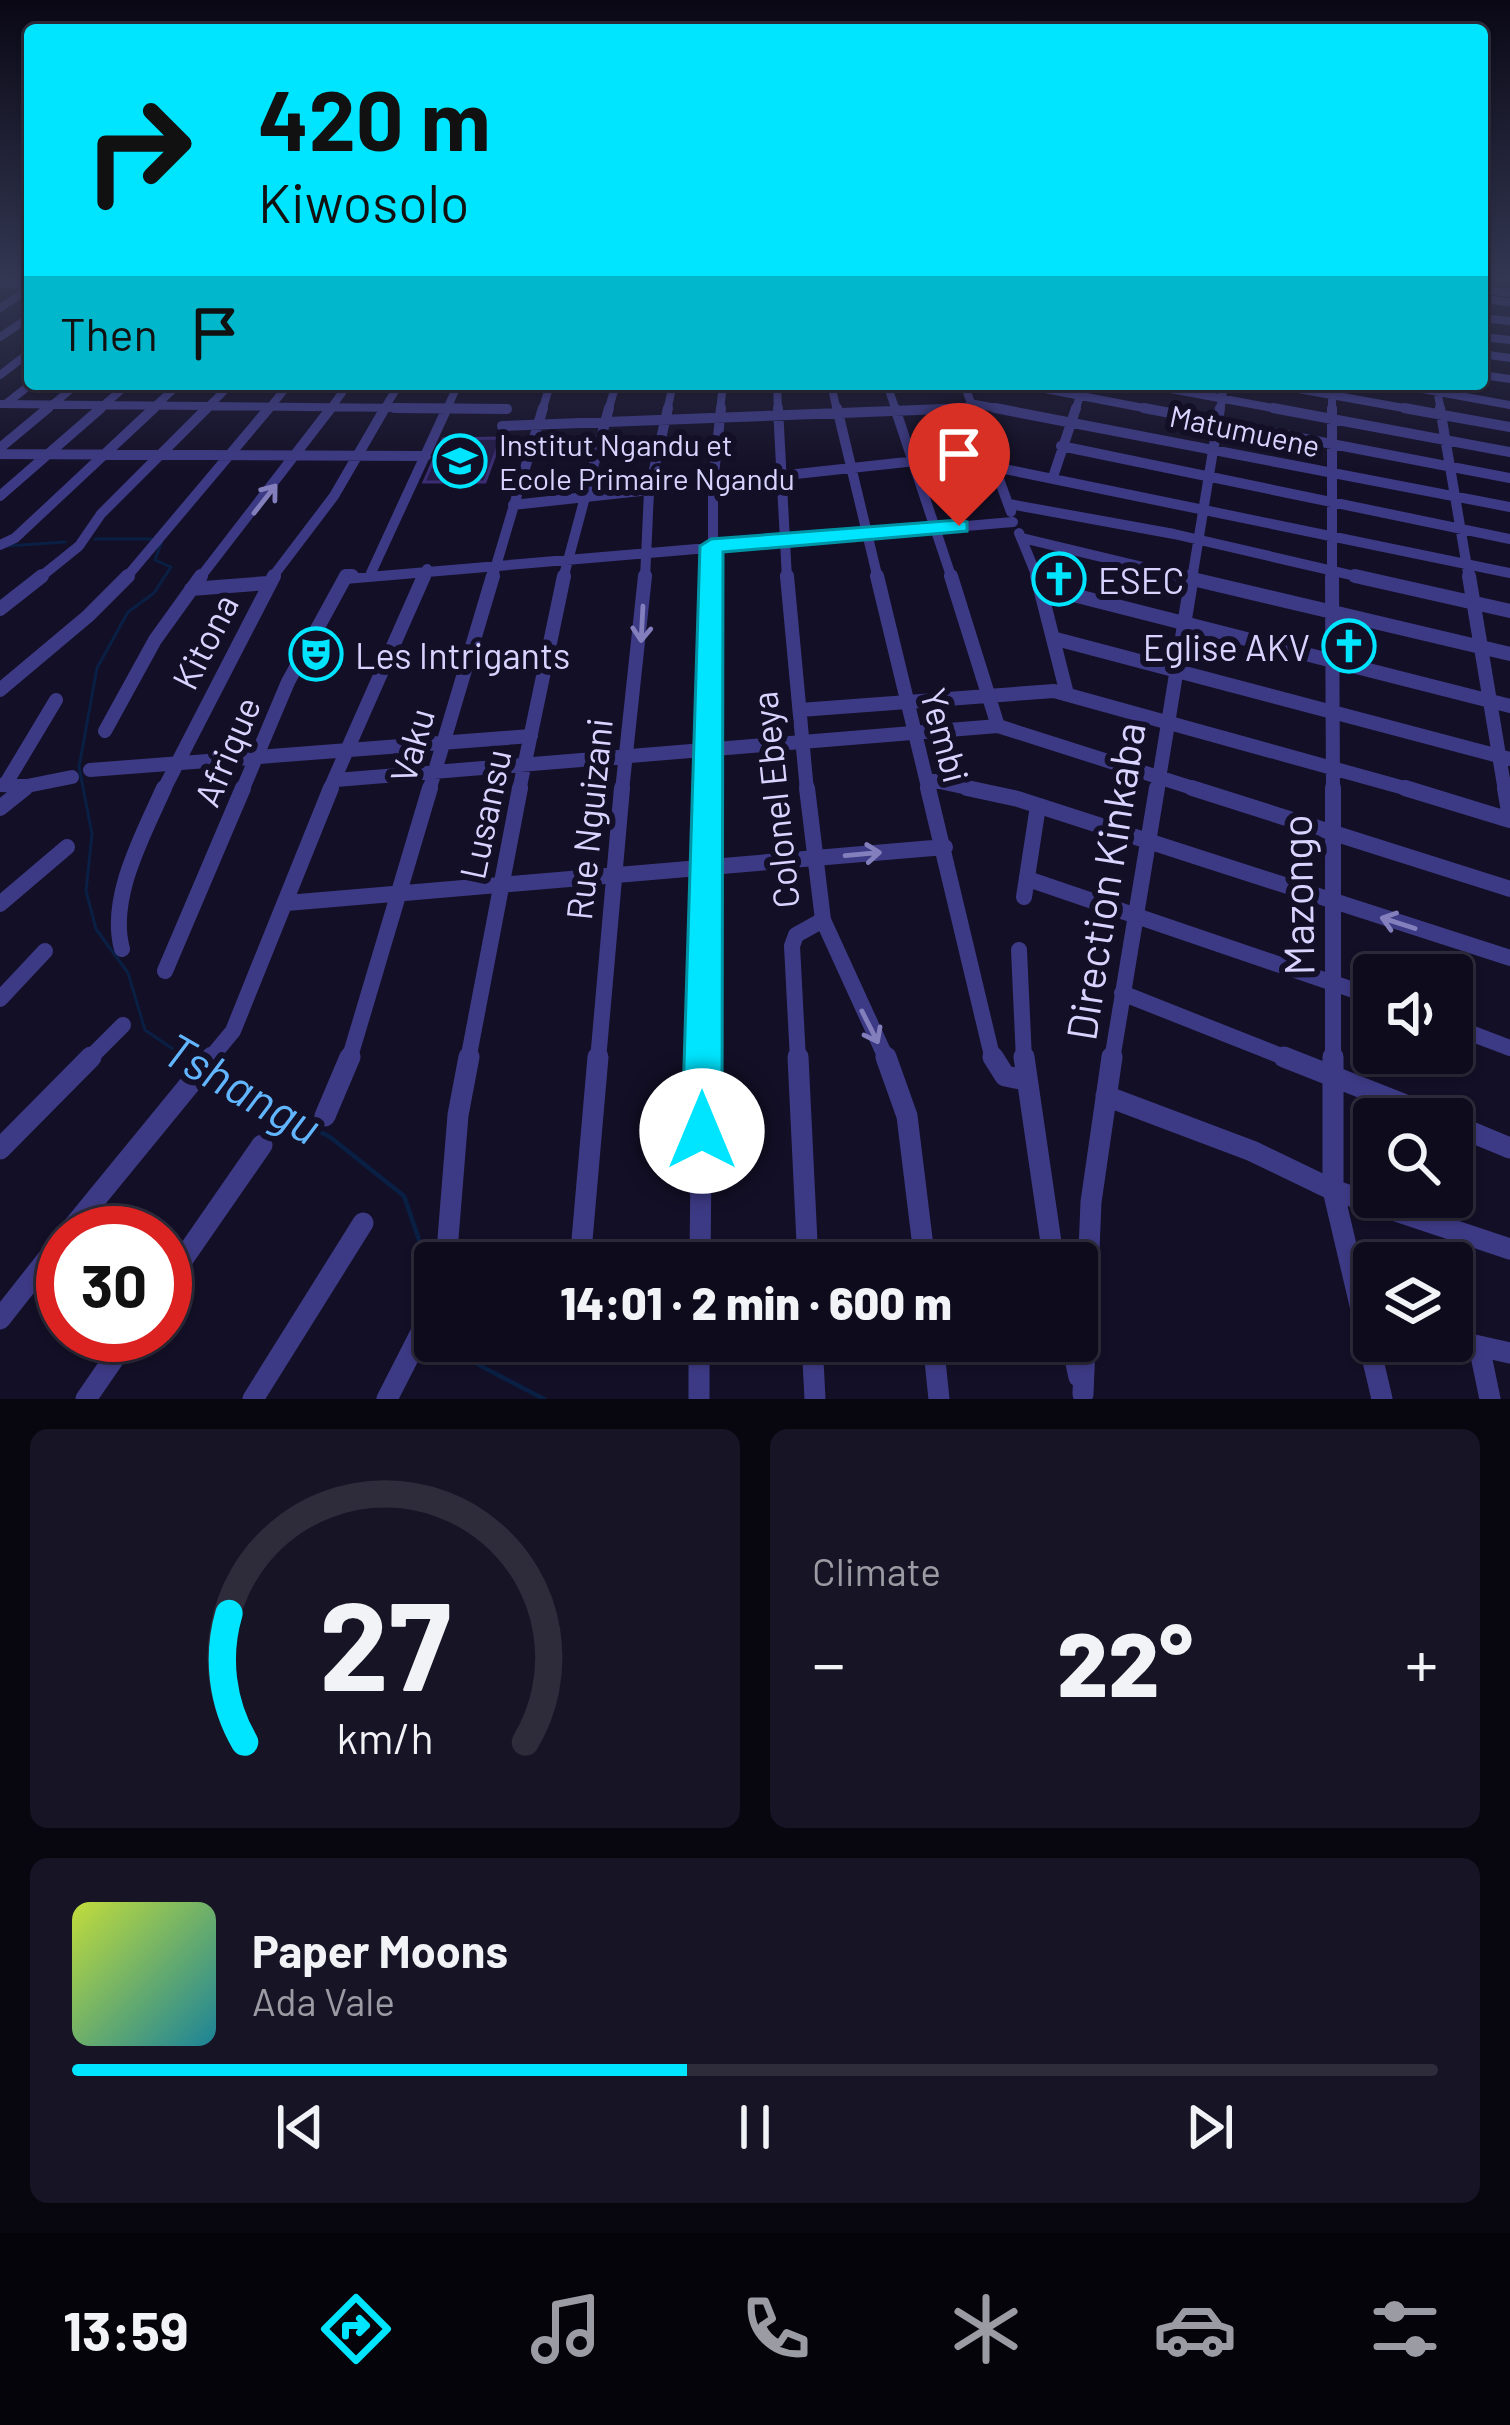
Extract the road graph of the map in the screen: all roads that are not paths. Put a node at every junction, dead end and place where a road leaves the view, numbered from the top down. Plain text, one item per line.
1 (70, 390) edge
2 (121, 390) edge
3 (171, 390) edge
4 (224, 390) edge
5 (285, 390) edge
6 (344, 390) edge
7 (396, 390) edge
8 (455, 390) edge
9 (514, 390) edge
10 (554, 390) edge
11 (614, 390) edge
12 (671, 390) edge
13 (722, 390) edge
14 (778, 390) edge
15 (832, 390) edge
16 (889, 390) edge
17 (966, 390) edge
18 (1081, 390) edge
19 (1085, 390) edge
20 (1331, 390) edge
21 (1335, 390) edge
22 (1436, 390) edge
23 (1445, 390) edge
24 (1223, 391) edge
25 (208, 404) junction
26 (273, 404) junction
27 (334, 404) junction
28 (52, 405) junction
29 (104, 405) junction
30 (154, 405) junction
31 (970, 405) junction
32 (1510, 405) edge
33 (2, 406) edge
34 (388, 406) junction
35 (447, 408) junction
36 (507, 409) junction
37 (897, 410) junction
38 (838, 414) junction
39 (1440, 414) junction
40 (779, 417) junction
41 (1331, 417) junction
42 (717, 419) junction
43 (1070, 419) junction
44 (663, 420) junction
45 (1219, 422) junction
46 (603, 424) junction
47 (536, 426) junction
48 (1510, 427) edge
49 (1443, 439) junction
50 (1329, 443) junction
51 (1061, 446) junction
52 (1214, 449) junction
53 (0, 451) edge
54 (1510, 452) edge
55 (989, 453) junction
56 (106, 454) junction
57 (234, 454) junction
58 (45, 455) junction
59 (157, 455) junction
60 (299, 455) junction
61 (360, 455) junction
62 (426, 456) junction
63 (914, 462) junction
64 (1448, 466) junction
65 (851, 467) junction
66 (995, 467) junction
67 (1329, 472) junction
68 (783, 475) junction
69 (1053, 477) junction
70 (1210, 477) junction
71 (1510, 478) edge
72 (713, 484) junction
73 (649, 491) junction
74 (1451, 495) junction
75 (0, 496) edge
76 (582, 497) junction
77 (1329, 501) junction
78 (1009, 503) junction
79 (513, 505) junction
80 (1510, 506) edge
81 (1205, 507) junction
82 (1013, 522) junction
83 (936, 528) junction
84 (1459, 528) junction
85 (866, 533) junction
86 (1330, 535) junction
87 (1022, 538) junction
88 (1510, 539) edge
89 (784, 540) junction
90 (1200, 540) junction
91 (0, 545) edge
92 (711, 546) junction
93 (643, 551) junction
94 (568, 556) junction
95 (496, 563) junction
96 (1465, 564) junction
97 (428, 569) junction
98 (1331, 571) junction
99 (371, 573) junction
100 (1510, 573) edge
101 (1191, 579) junction
102 (268, 583) junction
103 (1042, 586) junction
104 (191, 589) junction
105 (1470, 602) junction
106 (0, 610) edge
107 (1332, 611) junction
108 (1510, 611) edge
109 (1182, 622) junction
110 (1056, 639) junction
111 (1478, 646) junction
112 (1510, 654) edge
113 (1331, 659) junction
114 (1176, 668) junction
115 (0, 690) edge
116 (1067, 694) junction
117 (992, 696) junction
118 (56, 700) dead end
119 (1487, 700) junction
120 (907, 704) junction
121 (1510, 706) edge
122 (1330, 709) junction
123 (800, 710) junction
124 (1166, 721) junction
125 (998, 726) junction
126 (916, 730) junction
127 (105, 731) dead end
128 (531, 736) junction
129 (801, 741) junction
130 (443, 742) junction
131 (706, 749) junction
132 (349, 750) junction
133 (256, 755) junction
134 (1503, 757) edge
135 (626, 759) junction
136 (175, 764) junction
137 (1330, 765) junction
138 (525, 766) junction
139 (90, 770) dead end
140 (434, 772) junction
141 (72, 777) dead end
142 (926, 779) junction
143 (336, 780) junction
144 (1159, 780) junction
145 (3, 785) edge
146 (27, 786) junction
147 (1038, 806) junction
148 (0, 808) edge
149 (1510, 819) edge
150 (1333, 830) junction
151 (1150, 840) junction
152 (945, 847) junction
153 (67, 848) dead end
154 (815, 858) junction
155 (705, 868) junction
156 (616, 870) junction
157 (500, 884) junction
158 (1510, 889) edge
159 (398, 891) junction
160 (1333, 901) junction
161 (287, 903) junction
162 (0, 904) edge
163 (1135, 915) junction
164 (823, 920) junction
165 (122, 950) dead end
166 (1018, 950) dead end
167 (45, 951) dead end
168 (1510, 958) edge
169 (165, 971) dead end
170 (1334, 982) junction
171 (1353, 989) edge
172 (1122, 992) junction
173 (0, 999) edge
174 (123, 1025) dead end
175 (1473, 1034) edge
176 (1510, 1048) edge
177 (1335, 1075) junction
178 (1026, 1080) junction
179 (1106, 1096) junction
180 (1390, 1098) edge
181 (325, 1116) dead end
182 (1473, 1133) edge
183 (262, 1145) dead end
184 (1510, 1148) edge
185 (0, 1149) edge
186 (1333, 1190) junction
187 (90, 1206) edge
188 (363, 1223) dead end
189 (448, 1242) edge
190 (582, 1242) edge
191 (700, 1242) edge
192 (807, 1242) edge
193 (922, 1242) edge
194 (1049, 1242) edge
195 (192, 1246) edge
196 (1510, 1249) edge
197 (1353, 1264) edge
198 (36, 1273) edge
199 (0, 1319) edge
200 (1473, 1345) edge
201 (1479, 1346) junction
202 (414, 1347) edge
203 (1510, 1353) edge
204 (111, 1362) edge
205 (699, 1362) edge
206 (813, 1362) edge
207 (935, 1362) edge
208 (1076, 1362) edge
209 (1376, 1362) edge
210 (1083, 1396) edge
211 (86, 1399) edge
212 (253, 1399) edge
213 (387, 1399) edge
214 (699, 1399) edge
215 (815, 1399) edge
216 (939, 1399) edge
217 (1382, 1399) edge
218 (1490, 1399) edge

1 - 28 street
2 - 29 street
3 - 30 street
4 - 25 street
5 - 26 street
6 - 27 street
7 - 34 street, Kitona
8 - 35 street, Afrique
9 - 36 street
10 - 47 street, Vaku
11 - 46 street, Lusansu
12 - 44 street, Rue Nguizani
13 - 42 street
14 - 40 street, Colonel Ebeya
15 - 38 street, Yembi
16 - 37 street
17 - 31 street
18 - 43 street
19 - 45 street
20 - 41 street, Mazongo
21 - 39 street
22 - 39 street
23 - 32 street
24 - 41 street
24 - 45 street, Direction Kinkaba
25 - 26 street
25 - 30 street
25 - 59 street
26 - 27 street
26 - 57 street
27 - 34 street
27 - 60 street
28 - 29 street
28 - 33 street
28 - 53 street
29 - 30 street
29 - 58 street
30 - 56 street
31 - 37 street, Matumuene
31 - 43 street, Matumuene
31 - 55 street
34 - 35 street
34 - 61 street, Kitona
35 - 36 street
35 - 62 street, Afrique
36 - 47 street, Matumuene
37 - 38 street, Matumuene
37 - 63 street
38 - 40 street, Matumuene
38 - 65 street, Yembi
39 - 48 street
39 - 49 street
40 - 42 street, Matumuene
40 - 68 street, Colonel Ebeya
41 - 49 street
41 - 50 street, Mazongo
42 - 44 street, Matumuene
42 - 72 street
43 - 51 street
43 - 52 street, Matumuene
44 - 46 street, Matumuene
44 - 73 street, Rue Nguizani
45 - 50 street
45 - 52 street, Direction Kinkaba
46 - 47 street, Matumuene
46 - 76 street, Lusansu
47 - 79 street, Vaku
49 - 54 street
49 - 64 street
50 - 64 street
50 - 67 street, Mazongo
51 - 69 street
51 - 70 street
52 - 67 street, Matumuene
52 - 70 street, Direction Kinkaba
53 - 58 street
55 - 63 street
55 - 66 street
56 - 58 street
56 - 59 street
56 - 91 street
57 - 59 street
57 - 60 street
57 - 115 street
58 - 75 street
59 - 106 street
60 - 61 street
104 -> 60 street
61 - 62 street
61 - 102 street, Kitona
62 - 99 street, Afrique
63 - 65 street
63 - 83 street
64 - 71 street
64 - 74 street
65 - 68 street
65 - 85 street, Yembi
66 - 69 street
66 - 78 street
67 - 74 street, Matumuene
67 - 77 street, Mazongo
68 - 72 street
68 - 89 street, Colonel Ebeya
69 - 81 street
70 - 77 street
70 - 81 street, Direction Kinkaba
72 - 73 street
72 - 92 street
73 - 76 street
73 - 93 street, Rue Nguizani
74 - 80 street, Matumuene
74 - 84 street
76 - 79 street
76 - 94 street, Lusansu
77 - 84 street
77 - 86 street, Mazongo
78 - 82 street
78 - 90 street
79 - 95 street, Vaku
81 - 86 street
81 - 90 street, Direction Kinkaba
82 - 83 street
82 - 87 street
83 - 85 street
83 - 117 street
84 - 88 street
84 - 96 street
85 - 89 street
85 - 120 street, Yembi
86 - 96 street
86 - 98 street, Mazongo
87 - 101 street
87 - 103 street
89 - 92 street
89 - 123 street, Colonel Ebeya
90 - 98 street
90 - 101 street, Direction Kinkaba
92 - 93 street
92 - 131 street
93 - 94 street
93 -> 135 street, Rue Nguizani
94 - 95 street
94 - 128 street, Lusansu
95 - 97 street
95 - 130 street, Vaku
96 - 100 street
96 - 105 street
97 - 99 street
97 - 132 street
98 - 105 street
98 - 107 street, Mazongo
99 - 133 street, Afrique
101 - 107 street
101 - 109 street, Direction Kinkaba
102 - 104 street
102 - 136 street, Kitona
103 - 109 street
103 - 110 street
104 - 127 street
105 - 108 street
105 - 111 street
107 - 111 street
107 - 113 street, Mazongo
109 - 113 street
109 - 114 street, Direction Kinkaba
110 - 114 street
110 - 116 street
111 - 112 street
111 - 119 street
113 - 119 street
113 - 122 street, Mazongo
114 - 122 street
114 - 124 street, Direction Kinkaba
116 - 117 street
116 - 124 street
117 - 120 street
117 - 125 street
118 - 145 street
119 - 121 street
119 - 134 street
120 - 123 street
120 - 126 street, Yembi
122 - 134 street
122 - 137 street, Mazongo
123 - 129 street, Colonel Ebeya
124 - 137 street
124 - 144 street, Direction Kinkaba
125 - 126 street
125 - 144 street
126 - 129 street
126 - 142 street, Yembi
128 - 130 street
128 - 138 street, Lusansu
129 - 131 street
129 - 154 street, Colonel Ebeya
130 - 132 street
130 - 140 street, Vaku
131 - 135 street
131 - 155 street
132 - 133 street
132 - 143 street
133 - 136 street
133 - 169 street, Afrique
134 - 149 street
135 - 138 street
135 - 156 street, Rue Nguizani
136 - 139 street
136 - 165 street, Kitona
137 - 149 street
137 - 150 street, Mazongo
138 - 140 street
138 - 157 street, Lusansu
140 - 143 street
140 - 159 street, Vaku
141 - 146 street
142 - 147 street
142 - 152 street, Yembi
143 - 161 street
144 - 150 street
144 - 151 street, Direction Kinkaba
145 - 146 street
146 - 148 street
147 - 151 street
147 - 163 street
150 - 158 street
150 - 160 street, Mazongo
151 - 160 street
151 - 163 street, Direction Kinkaba
154 -> 152 street
152 - 178 street, Yembi
153 - 162 street
154 - 155 street
154 - 164 street, Colonel Ebeya
155 - 156 street
155 - 191 street
156 - 157 street
156 - 190 street, Rue Nguizani
157 - 159 street
157 - 189 street, Lusansu
159 - 161 street
159 - 181 street, Vaku
168 -> 160 street
160 - 170 street, Mazongo
161 - 187 street
163 - 170 street
163 - 172 street, Direction Kinkaba
164 - 192 street
164 -> 193 street, Colonel Ebeya
166 - 178 street
167 - 173 street
170 - 171 street
170 - 177 street, Mazongo
172 - 177 street
172 - 179 street, Direction Kinkaba
174 - 185 street
175 - 176 street
177 - 180 street
177 - 186 street, Mazongo
178 - 194 street
179 - 186 street
179 - 210 street, Direction Kinkaba
182 - 184 street
183 - 195 street
186 - 196 street
186 - 197 street, Mazongo
188 - 212 street
198 - 199 street
200 - 201 street
201 - 203 street
201 - 218 street
202 - 213 street
204 - 211 street
205 - 214 street
206 - 215 street
207 - 216 street
208 - 210 street
209 - 217 street, Mazongo

